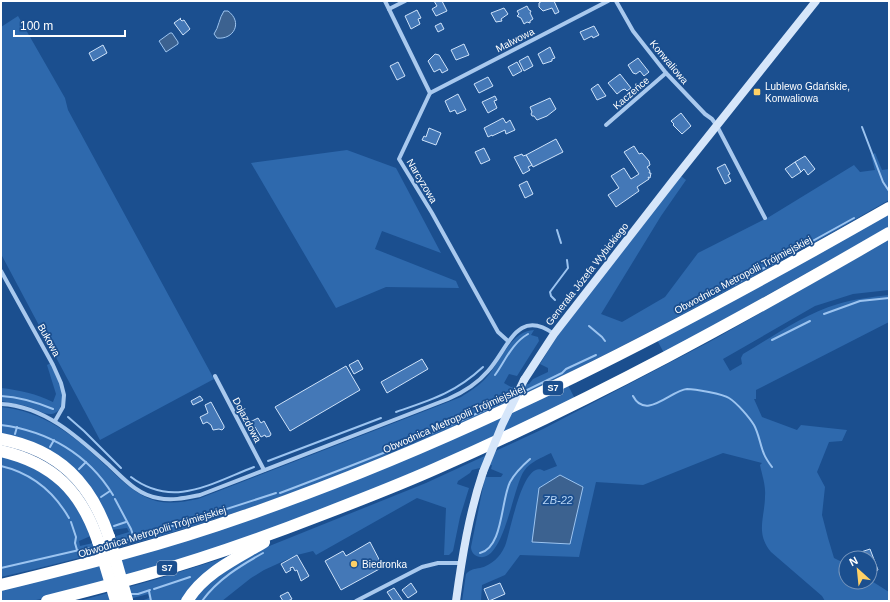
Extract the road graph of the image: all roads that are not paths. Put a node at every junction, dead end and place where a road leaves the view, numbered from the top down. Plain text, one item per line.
1 (385, 1) edge
2 (405, 1) edge
3 (608, 1) edge
4 (616, 1) edge
5 (816, 1) edge
6 (389, 9) junction
7 (666, 73) junction
8 (430, 93) junction
9 (606, 125) dead end
10 (717, 126) junction
11 (889, 208) edge
12 (765, 218) dead end
13 (889, 233) edge
14 (1, 270) edge
15 (554, 334) junction
16 (508, 341) junction
17 (215, 376) dead end
18 (1, 404) edge
19 (55, 421) junction
20 (1, 439) edge
21 (1, 451) edge
22 (264, 470) junction
23 (284, 530) junction
24 (104, 539) junction
25 (461, 563) junction
26 (1, 585) edge
27 (47, 601) edge
28 (124, 601) edge
29 (187, 601) edge
30 (356, 601) edge
31 (456, 601) edge

1 - 6 street
2 - 6 street
3 - 8 street, Malwowa
4 - 7 street, Konwaliowa
5 - 10 main road, Generała Józefa Wybickiego
6 - 8 street
7 - 9 street, Kaczeńce
7 - 10 street, Konwaliowa
8 - 16 street, Narcyzowa
10 - 12 street, Konwaliowa
10 - 15 main road, Generała Józefa Wybickiego
11 - 26 highway, Obwodnica Metropolii Trójmiejskiej / S7
13 - 23 highway, S7
14 - 19 street, Bukowa
15 - 16 street
15 - 25 main road, Generała Józefa Wybickiego, bridge
16 - 22 street
17 - 22 street, Dojazdowa
18 - 19 street
19 - 22 street
20 - 24 highway
21 - 24 highway
23 - 27 highway, S7
23 - 29 highway
24 - 28 highway, bridge
25 - 30 street
25 - 31 main road, Generała Józefa Wybickiego

